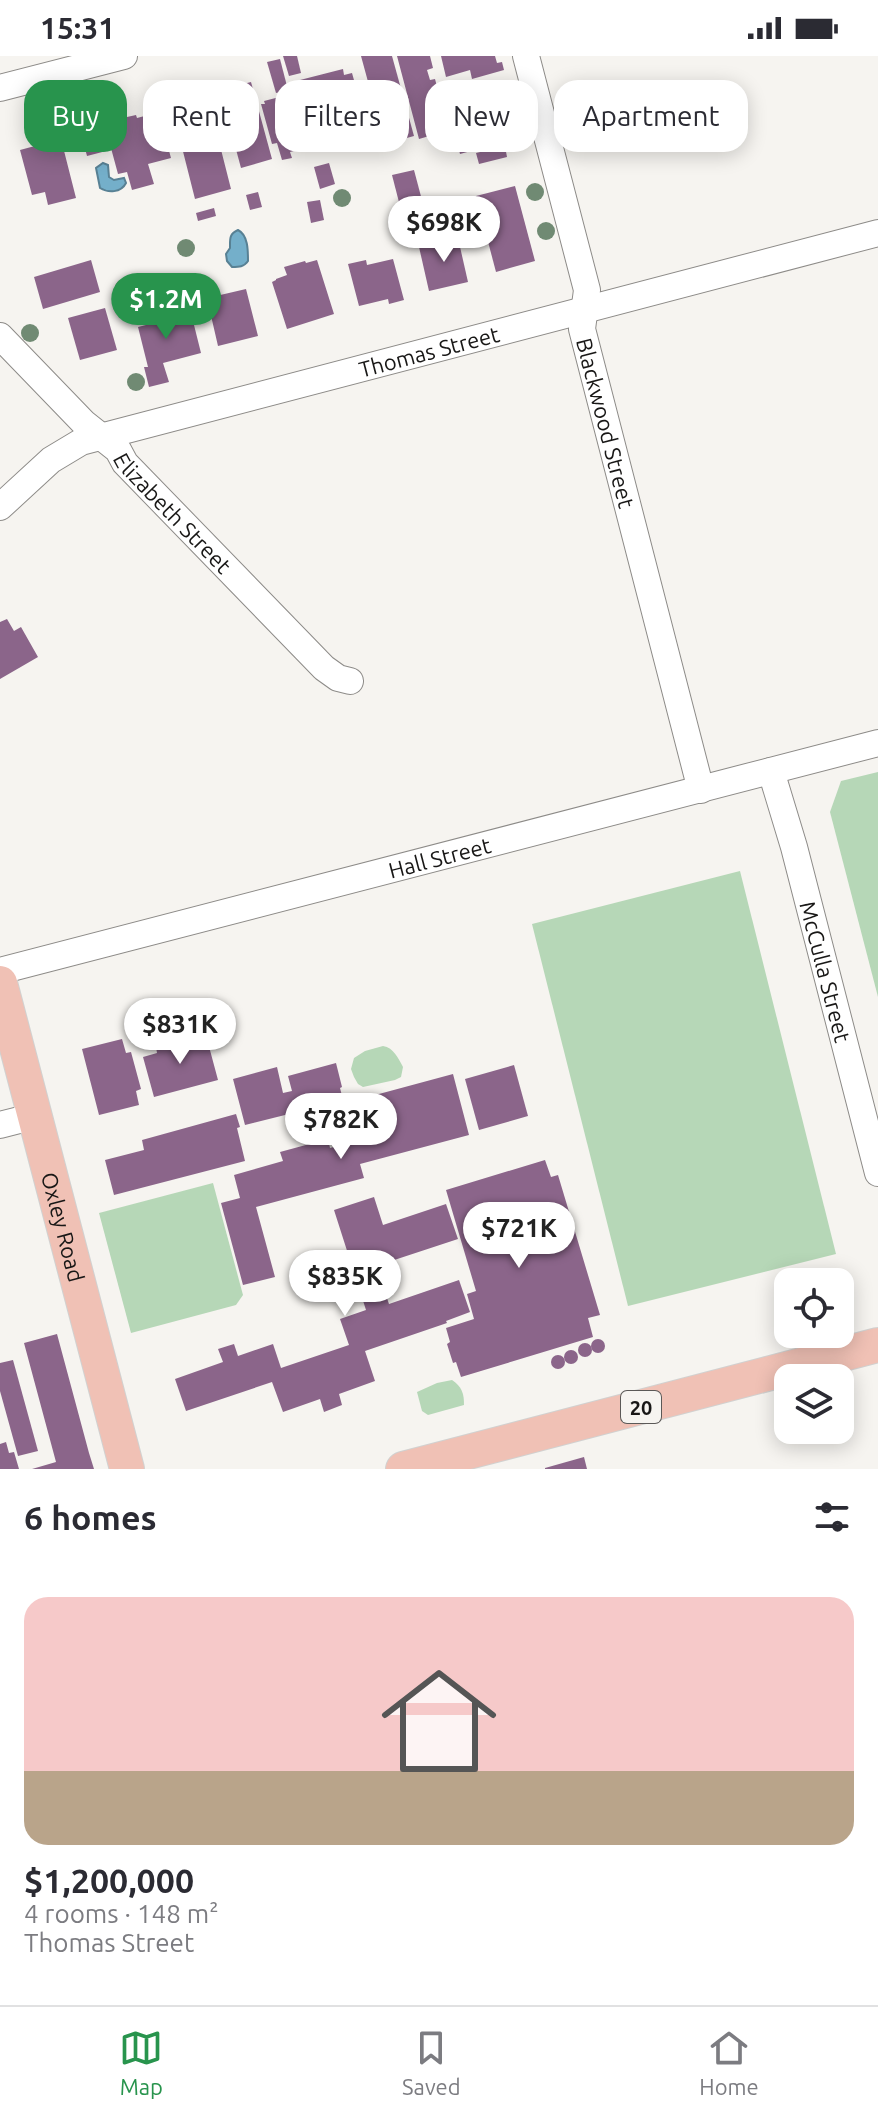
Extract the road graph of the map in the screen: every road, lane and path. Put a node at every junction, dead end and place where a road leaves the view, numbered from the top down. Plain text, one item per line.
1 (124, 56) edge
2 (526, 56) edge
3 (0, 88) edge
4 (878, 233) edge
5 (584, 310) junction
6 (0, 336) edge
7 (101, 436) junction
8 (0, 507) edge
9 (350, 681) dead end
10 (878, 743) edge
11 (771, 771) junction
12 (701, 790) junction
13 (0, 971) edge
14 (0, 983) edge
15 (35, 1116) junction
16 (0, 1125) edge
17 (878, 1173) edge
18 (878, 1345) edge
19 (127, 1469) edge
20 (403, 1469) edge

1 - 3 street
2 - 5 street, Blackwood Street
4 - 5 street, Thomas Street
5 - 7 street, Thomas Street
5 - 12 street, Blackwood Street
6 - 7 street, Elizabeth Street
7 - 8 street, Thomas Street
7 - 9 street, Elizabeth Street
10 - 11 street, Hall Street
11 - 12 street, Hall Street
11 - 17 street, McCulla Street
12 - 13 street, Hall Street
14 - 15 main road, Oxley Road
15 - 16 street
15 - 19 main road, Oxley Road
18 - 20 main road, 20

